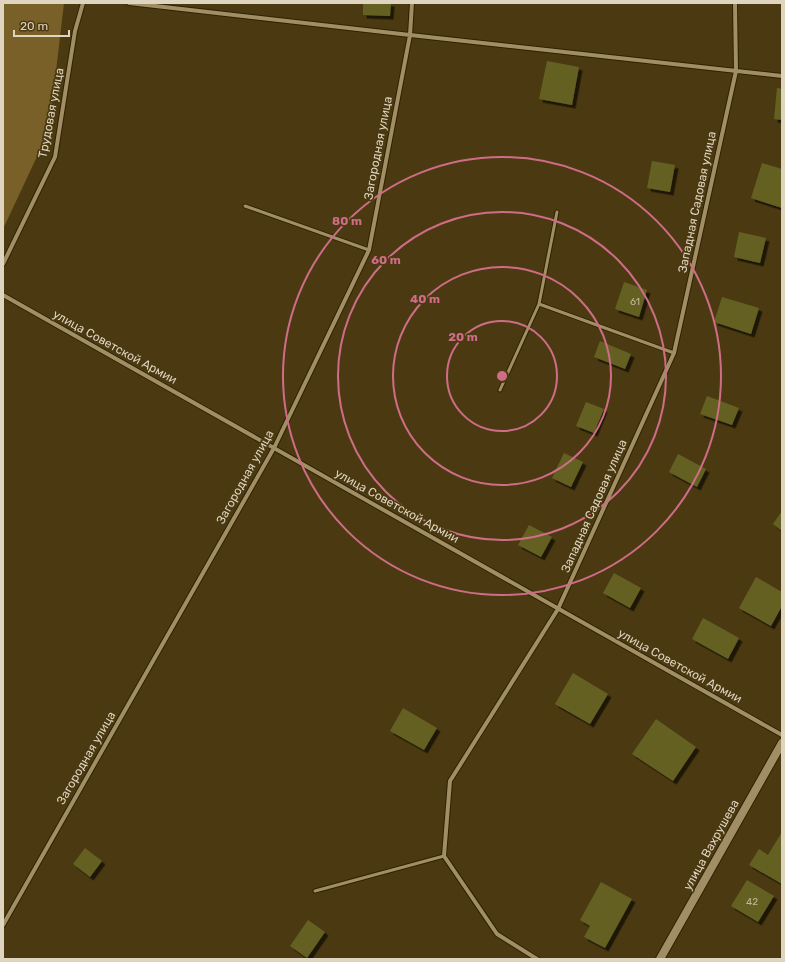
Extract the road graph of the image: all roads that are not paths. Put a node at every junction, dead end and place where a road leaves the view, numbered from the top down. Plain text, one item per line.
1 (83, 3) edge
2 (129, 3) edge
3 (412, 3) edge
4 (735, 3) edge
5 (410, 35) junction
6 (736, 71) junction
7 (782, 76) edge
8 (245, 206) dead end
9 (556, 212) dead end
10 (369, 250) junction
11 (3, 264) edge
12 (3, 295) edge
13 (539, 304) junction
14 (674, 353) junction
15 (500, 390) dead end
16 (274, 448) junction
17 (558, 609) junction
18 (782, 735) edge
19 (782, 743) edge
20 (444, 856) junction
21 (315, 891) dead end
22 (3, 924) edge
23 (537, 959) edge
24 (660, 959) edge

1 - 11 street, Трудовая улица
2 - 5 street
3 - 5 street, Загородная улица
4 - 6 street, Западная Садовая улица
5 - 6 street
5 - 10 street, Загородная улица
6 - 7 street
6 - 14 street, Западная Садовая улица
8 - 10 lane
9 - 13 lane
10 - 16 street, Загородная улица
12 - 16 street, улица Советской Армии
13 - 14 lane
13 - 15 lane
14 - 17 street, Западная Садовая улица
16 - 17 street, улица Советской Армии
16 - 22 street, Загородная улица
17 - 18 street, улица Советской Армии
17 - 20 street, Западная Садовая улица
19 - 24 main road, улица Вахрушева
20 - 21 lane
20 - 23 street

